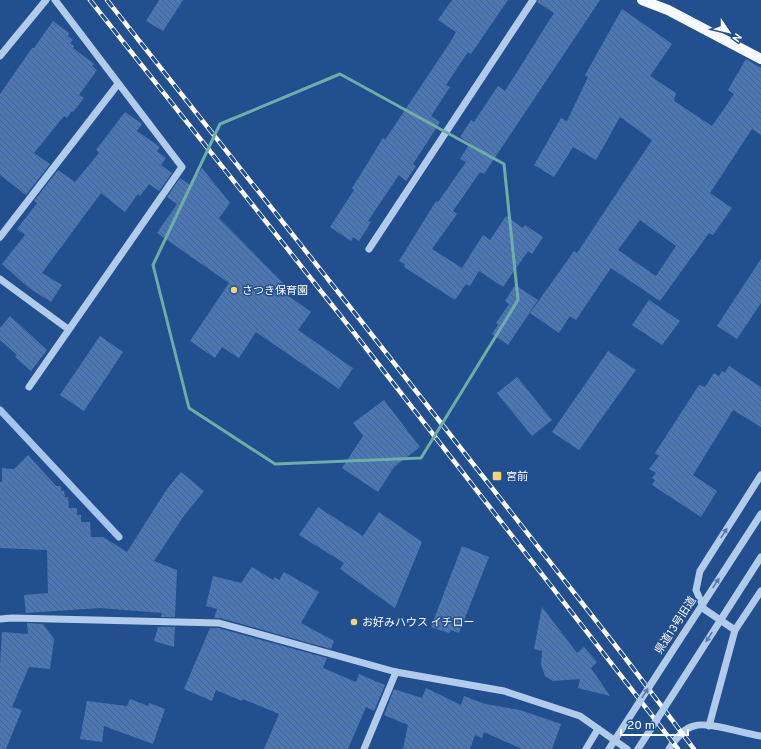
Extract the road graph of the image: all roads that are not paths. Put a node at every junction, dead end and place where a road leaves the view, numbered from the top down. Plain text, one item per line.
1 (46, 0) edge
2 (55, 0) edge
3 (533, 0) edge
4 (642, 0) edge
5 (0, 56) edge
6 (761, 59) edge
7 (118, 84) junction
8 (0, 237) edge
9 (369, 249) dead end
10 (0, 279) edge
11 (68, 329) junction
12 (29, 387) dead end
13 (761, 475) edge
14 (761, 514) edge
15 (761, 557) edge
16 (761, 591) edge
17 (0, 619) edge
18 (735, 630) junction
19 (396, 672) junction
20 (709, 726) junction
21 (598, 729) junction
22 (761, 736) edge
23 (364, 749) edge
24 (586, 749) edge
25 (609, 749) edge
26 (626, 749) edge
27 (638, 749) edge
28 (669, 749) edge

1 - 5 street
2 - 7 street
3 - 9 street
4 - 6 main road
7 - 8 street
7 - 11 street
10 - 11 street
11 - 12 street
18 -> 13 street
25 -> 14 street, 県道13号旧道, bridge
15 -> 27 street, bridge
16 - 18 street
17 - 19 street
18 - 20 street
19 - 21 street
19 - 23 street
20 - 22 street
20 - 28 street
21 - 24 street
21 - 26 street

